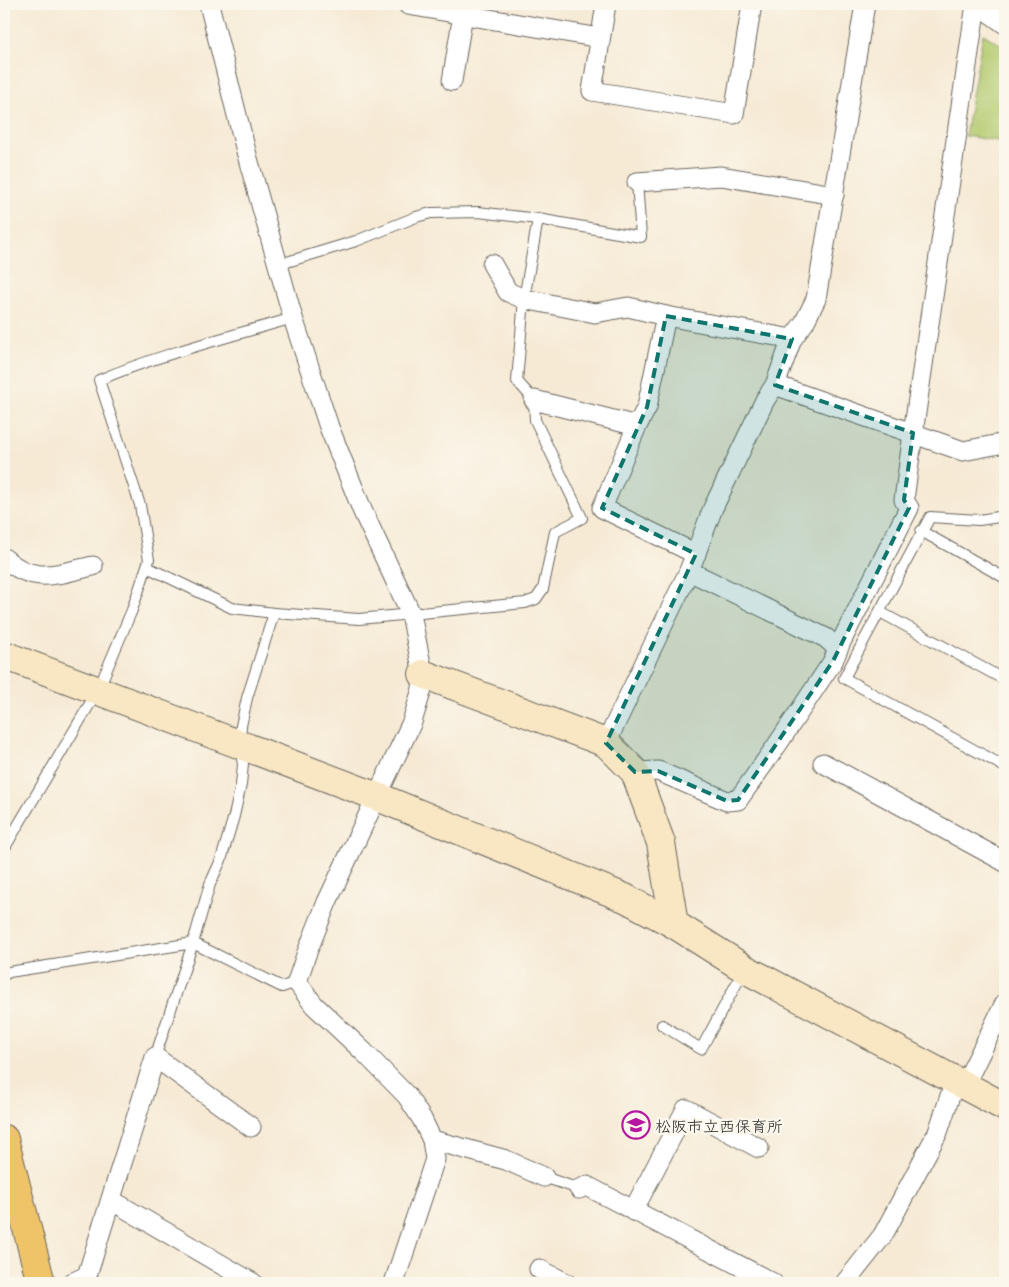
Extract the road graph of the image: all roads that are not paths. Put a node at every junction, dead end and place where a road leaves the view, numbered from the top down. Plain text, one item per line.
1 (208, 4) edge
2 (408, 4) edge
3 (606, 4) edge
4 (752, 4) edge
5 (865, 4) edge
6 (977, 4) edge
7 (463, 14) junction
8 (1005, 24) edge
9 (600, 38) junction
10 (452, 81) dead end
11 (637, 182) joint
12 (834, 195) junction
13 (538, 219) junction
14 (492, 264) dead end
15 (277, 265) junction
16 (524, 299) junction
17 (666, 316) junction
18 (293, 318) junction
19 (792, 340) junction
20 (775, 385) junction
21 (534, 400) junction
22 (637, 426) junction
23 (913, 434) junction
24 (1005, 442) edge
25 (1005, 516) edge
26 (921, 532) junction
27 (4, 558) edge
28 (693, 562) junction
29 (93, 566) dead end
30 (147, 567) junction
31 (1005, 578) edge
32 (880, 612) junction
33 (274, 613) junction
34 (411, 614) junction
35 (838, 649) junction
36 (4, 655) edge
37 (423, 674) junction
38 (1005, 680) edge
39 (98, 690) junction
40 (239, 743) junction
41 (606, 743) junction
42 (822, 763) dead end
43 (1005, 767) edge
44 (635, 772) junction
45 (378, 797) junction
46 (4, 849) edge
47 (1005, 862) edge
48 (674, 924) junction
49 (193, 943) junction
50 (745, 969) junction
51 (4, 975) edge
52 (297, 982) junction
53 (1005, 1003) edge
54 (662, 1025) dead end
55 (155, 1057) junction
56 (960, 1083) junction
57 (1005, 1107) edge
58 (251, 1127) dead end
59 (4, 1139) edge
60 (432, 1140) junction
61 (759, 1148) dead end
62 (544, 1177) joint
63 (579, 1189) joint
64 (111, 1200) junction
65 (633, 1211) junction
66 (539, 1269) dead end
67 (42, 1283) edge
68 (71, 1283) edge
69 (253, 1283) edge
70 (394, 1283) edge
71 (566, 1283) edge
72 (773, 1283) edge
73 (845, 1283) edge

1 - 15 street
2 - 7 street
3 - 9 street
4 - 9 street
5 - 12 street
6 - 8 street
6 - 23 street
7 - 9 street
7 - 10 street
11 - 12 street
11 - 13 lane
12 - 19 street
13 - 15 lane
13 - 16 lane
14 - 16 street
15 - 18 street
16 - 17 street
16 - 21 lane
17 - 19 street
17 - 22 street
18 - 30 lane
18 - 34 street
19 - 20 street
20 - 23 street
20 - 28 street
21 - 22 street
21 - 34 lane
22 - 28 street
23 - 24 street
23 - 35 street
25 - 26 lane
26 - 31 lane
26 - 32 lane
27 - 29 street
28 - 35 street
28 - 41 street
30 - 33 lane
30 - 39 lane
32 - 38 lane
32 - 43 lane
33 - 34 lane
33 - 40 lane
34 - 37 street
35 - 44 street
36 - 39 street
37 - 41 street
37 - 45 street
39 - 40 street
39 - 46 lane
40 - 45 street
40 - 49 lane
41 - 44 street
42 - 47 street
44 - 48 street
45 - 48 street
45 - 52 street
48 - 50 street
49 - 51 lane
49 - 52 lane
49 - 55 lane
50 - 54 lane
50 - 56 street
52 - 60 street
53 - 56 street
55 - 58 street
55 - 64 street
56 - 57 street
56 - 73 street
59 - 67 main road
60 - 62 street
60 - 70 street
61 - 65 street
62 - 63 lane
63 - 65 street
64 - 68 street
64 - 69 street
65 - 72 street
66 - 71 street

